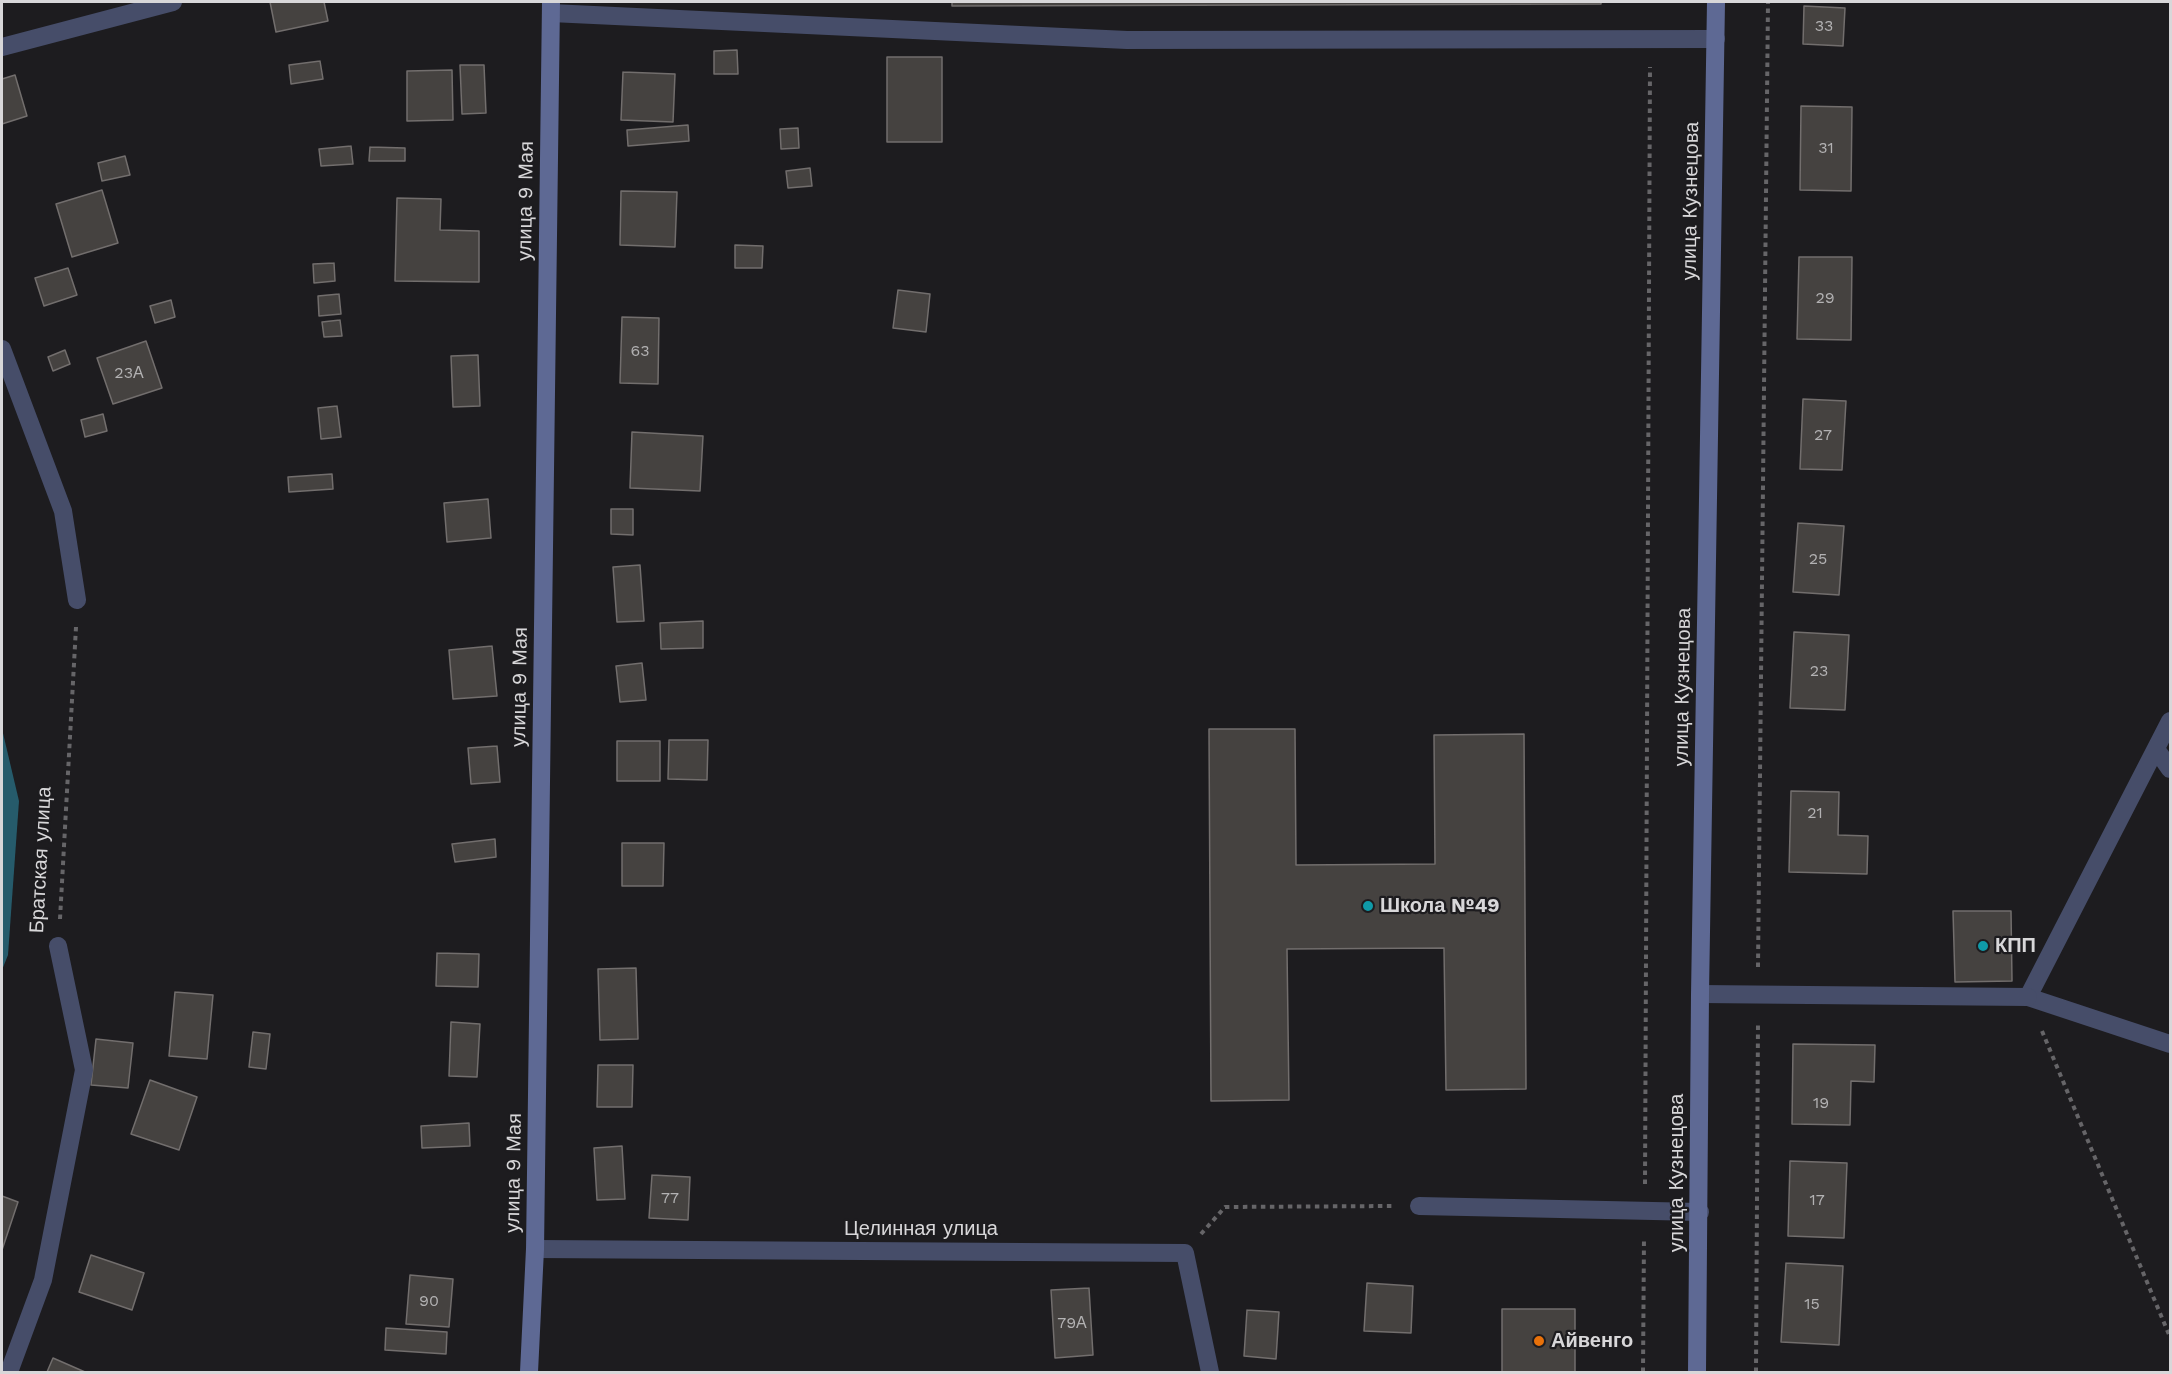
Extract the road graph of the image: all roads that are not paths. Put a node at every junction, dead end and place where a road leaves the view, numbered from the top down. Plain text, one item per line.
1 (173, 2) edge
2 (1716, 2) edge
3 (551, 8) edge
4 (1716, 39) junction
5 (2, 47) edge
6 (2, 349) edge
7 (77, 600) road end
8 (2170, 721) edge
9 (2157, 749) junction
10 (2170, 769) edge
11 (58, 946) road end
12 (1700, 994) junction
13 (2028, 997) junction
14 (2170, 1044) edge
15 (1419, 1206) road end
16 (1700, 1212) junction
17 (535, 1249) junction
18 (9, 1372) edge
19 (530, 1372) edge
20 (1210, 1372) edge
21 (1697, 1372) edge

1 - 5 street
2 - 4 street, улица Кузнецова
3 - 4 street
3 - 17 street, улица 9 Мая
4 - 12 street, улица Кузнецова
6 - 7 street
8 - 9 street
9 - 10 street
9 - 13 street
11 - 18 street, Братская улица
12 - 13 street
12 - 16 street, улица Кузнецова
13 - 14 street
15 - 16 street
16 - 21 street, улица Кузнецова
17 - 19 street, улица 9 Мая
17 - 20 street, Целинная улица

